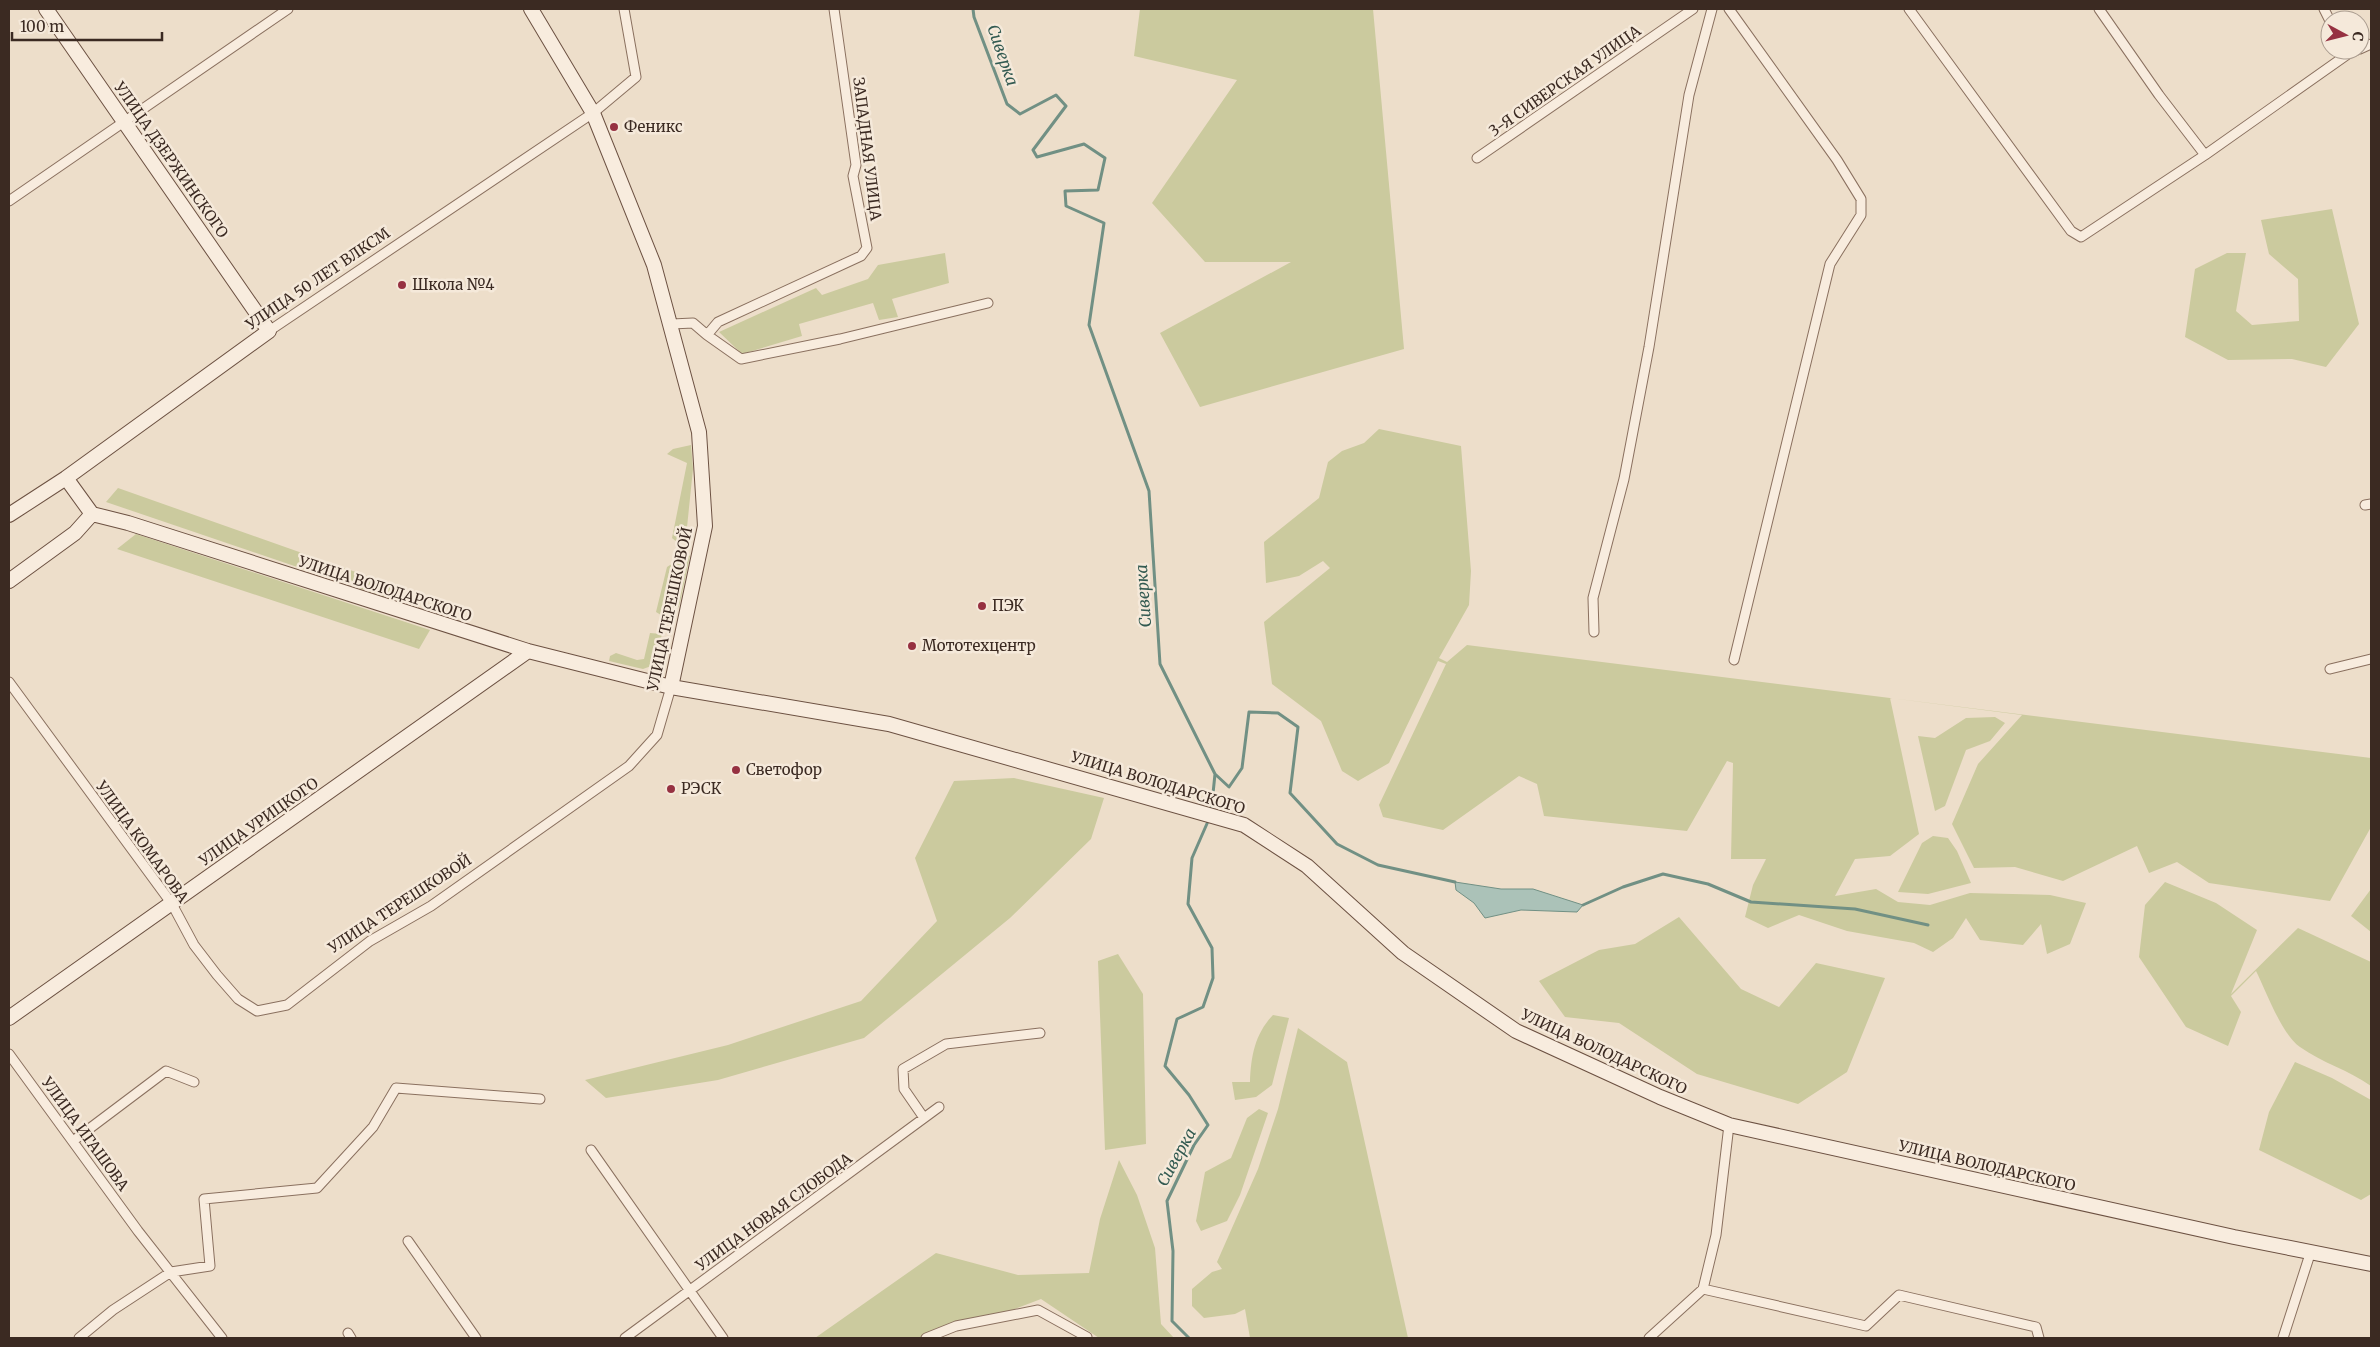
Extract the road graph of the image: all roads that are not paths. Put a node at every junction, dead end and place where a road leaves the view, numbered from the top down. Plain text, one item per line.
1 (46, 9) edge
2 (288, 9) edge
3 (531, 9) edge
4 (624, 9) edge
5 (834, 9) edge
6 (1693, 9) edge
7 (1712, 9) edge
8 (1729, 9) edge
9 (1909, 9) edge
10 (2099, 9) edge
11 (2340, 60) edge
12 (592, 114) junction
13 (125, 120) junction
14 (2205, 155) junction
15 (1477, 158) dead end
16 (9, 201) edge
17 (988, 302) dead end
18 (672, 324) junction
19 (269, 331) junction
20 (707, 335) junction
21 (66, 478) junction
22 (92, 514) junction
23 (9, 515) edge
24 (9, 581) edge
25 (1594, 632) dead end
26 (528, 651) junction
27 (2371, 659) edge
28 (1734, 660) dead end
29 (2330, 669) dead end
30 (9, 682) edge
31 (671, 687) junction
32 (172, 904) junction
33 (257, 1010) joint
34 (9, 1018) edge
35 (1040, 1033) dead end
36 (9, 1054) edge
37 (194, 1082) dead end
38 (540, 1099) dead end
39 (939, 1107) dead end
40 (924, 1118) junction
41 (1729, 1125) junction
42 (73, 1141) junction
43 (591, 1150) dead end
44 (408, 1241) dead end
45 (2311, 1251) junction
46 (2371, 1264) edge
47 (171, 1272) junction
48 (1703, 1289) junction
49 (690, 1291) junction
50 (79, 1338) edge
51 (222, 1338) edge
52 (476, 1338) edge
53 (625, 1338) edge
54 (723, 1338) edge
55 (926, 1338) edge
56 (1086, 1338) edge
57 (1649, 1338) edge
58 (2039, 1338) edge
59 (2283, 1338) edge

1 - 13 main road, УЛИЦА ДЗЕРЖИНСКОГО
2 - 13 street
3 - 12 main road, УЛИЦА ТЕРЕШКОВОЙ
4 - 12 street
5 - 20 street, ЗАПАДНАЯ УЛИЦА
6 - 15 street, 3-Я СИВЕРСКАЯ УЛИЦА
7 - 25 street
8 - 28 street
9 - 14 street
10 - 14 street
11 - 14 street
12 - 18 main road, УЛИЦА ТЕРЕШКОВОЙ
12 - 19 street, УЛИЦА 50 ЛЕТ ВЛКСМ
13 - 16 street
13 - 19 main road, УЛИЦА ДЗЕРЖИНСКОГО
17 - 20 street
18 - 20 street
18 - 31 main road, УЛИЦА ТЕРЕШКОВОЙ
19 - 21 main road, УЛИЦА 50 ЛЕТ ВЛКСМ
21 - 22 main road
21 - 23 main road, УЛИЦА 50 ЛЕТ ВЛКСМ
22 - 24 main road
22 - 26 main road, УЛИЦА ВОЛОДАРСКОГО
26 - 31 main road, УЛИЦА ВОЛОДАРСКОГО
26 - 32 main road, УЛИЦА УРИЦКОГО
27 - 29 street
30 - 32 street, УЛИЦА КОМАРОВА
31 - 33 street, УЛИЦА ТЕРЕШКОВОЙ
31 - 41 main road, УЛИЦА ВОЛОДАРСКОГО
32 - 33 street, УЛИЦА КОМАРОВА
32 - 34 main road, УЛИЦА УРИЦКОГО
35 - 40 street
36 - 42 street, УЛИЦА ИГАШОВА
37 - 42 street
38 - 47 street
39 - 40 street, УЛИЦА НОВАЯ СЛОБОДА
40 - 49 street, УЛИЦА НОВАЯ СЛОБОДА
41 - 45 main road, УЛИЦА ВОЛОДАРСКОГО
41 - 48 street
42 - 47 street, УЛИЦА ИГАШОВА
43 - 49 street
44 - 52 street
45 - 46 main road, УЛИЦА ВОЛОДАРСКОГО
45 - 59 street
47 - 50 street
47 - 51 street, УЛИЦА ИГАШОВА
48 - 57 street
48 - 58 street
49 - 53 street, УЛИЦА НОВАЯ СЛОБОДА
49 - 54 street
55 - 56 street

